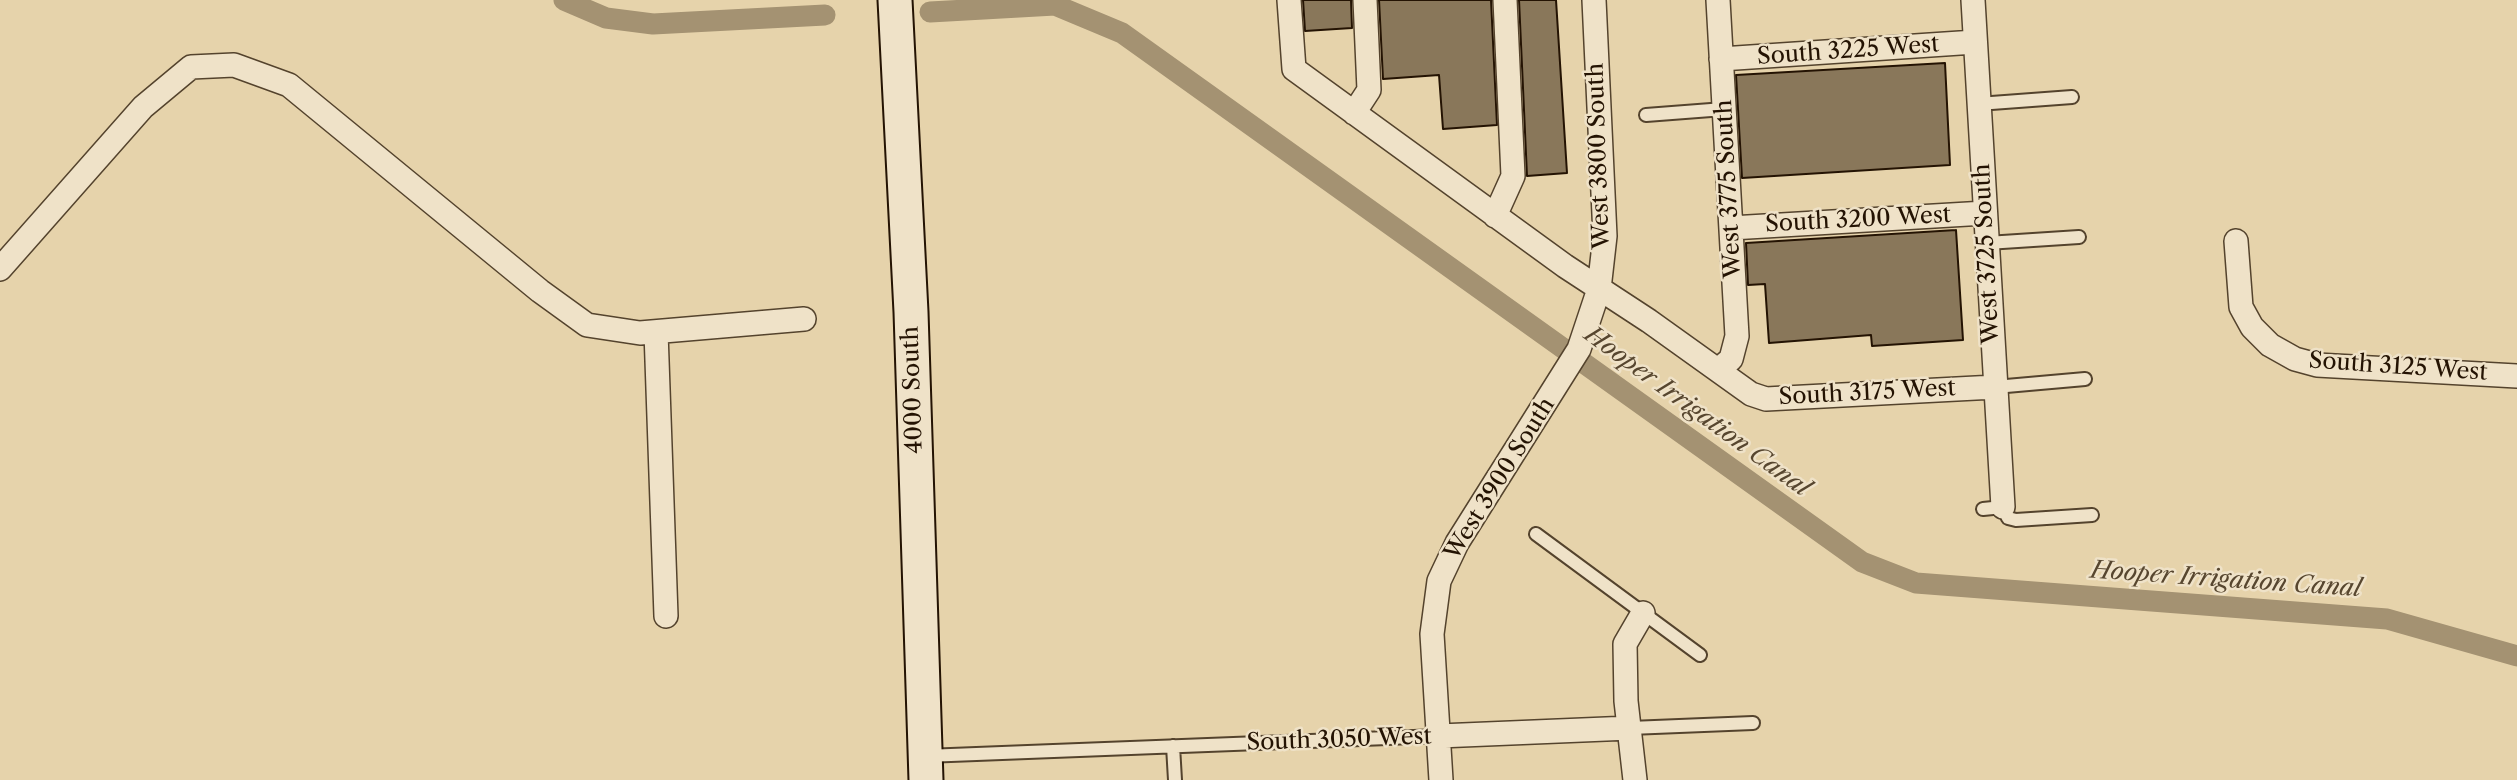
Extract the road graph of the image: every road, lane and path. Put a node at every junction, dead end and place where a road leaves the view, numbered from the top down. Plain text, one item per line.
1 (895, 0) edge
2 (1289, 0) edge
3 (1365, 0) edge
4 (1505, 0) edge
5 (1594, 0) edge
6 (1718, 0) edge
7 (1973, 0) edge
8 (1975, 43) junction
9 (1721, 60) junction
10 (2072, 97) dead end
11 (1979, 104) junction
12 (1724, 109) junction
13 (1354, 113) junction
14 (1646, 115) dead end
15 (1985, 213) junction
16 (1495, 216) junction
17 (1731, 228) junction
18 (2078, 237) dead end
19 (2236, 242) dead end
20 (1987, 243) junction
21 (0, 268) edge
22 (1596, 299) junction
23 (804, 319) dead end
24 (656, 332) junction
25 (1718, 370) junction
26 (2517, 376) edge
27 (2085, 379) dead end
28 (1557, 387) joint
29 (1995, 387) junction
30 (1993, 508) joint
31 (2092, 515) dead end
32 (1536, 534) dead end
33 (1643, 613) junction
34 (666, 616) dead end
35 (1700, 655) dead end
36 (1753, 723) dead end
37 (1630, 729) junction
38 (1439, 736) junction
39 (1173, 746) junction
40 (925, 768) edge
41 (1175, 780) edge
42 (1441, 780) edge
43 (1635, 780) edge

1 - 40 main road, 4000 South
2 - 13 street, South 3175 West
3 - 13 street
4 - 16 street
5 - 22 street, West 3800 South
6 - 9 street, West 3775 South
7 - 8 street, West 3725 South
8 - 9 street, South 3225 West
8 - 11 street, West 3725 South
9 - 12 street, West 3775 South
10 - 11 lane
11 - 15 street, West 3725 South
12 - 14 lane
12 - 17 street, West 3775 South
13 - 16 street, South 3175 West
15 - 17 street, South 3200 West
15 - 20 street, West 3725 South
16 - 22 street, South 3175 West
17 - 25 street, West 3775 South
18 - 20 lane
19 - 26 street, South 3125 West
20 - 29 street, West 3725 South
21 - 24 street
22 - 25 street, South 3175 West
22 - 28 street, West 3800 South
23 - 24 street
24 - 34 street
25 - 29 street, South 3175 West
27 - 29 lane, South 3175 West
28 - 38 street, West 3900 South
29 - 30 street, West 3725 South
30 - 31 lane
32 - 33 lane
33 - 35 lane
33 - 37 street
36 - 37 lane, South 3050 West
37 - 38 street, South 3050 West
37 - 43 street
38 - 39 lane, South 3050 West
38 - 42 street, West 3900 South
39 - 40 lane, South 3050 West
39 - 41 lane

